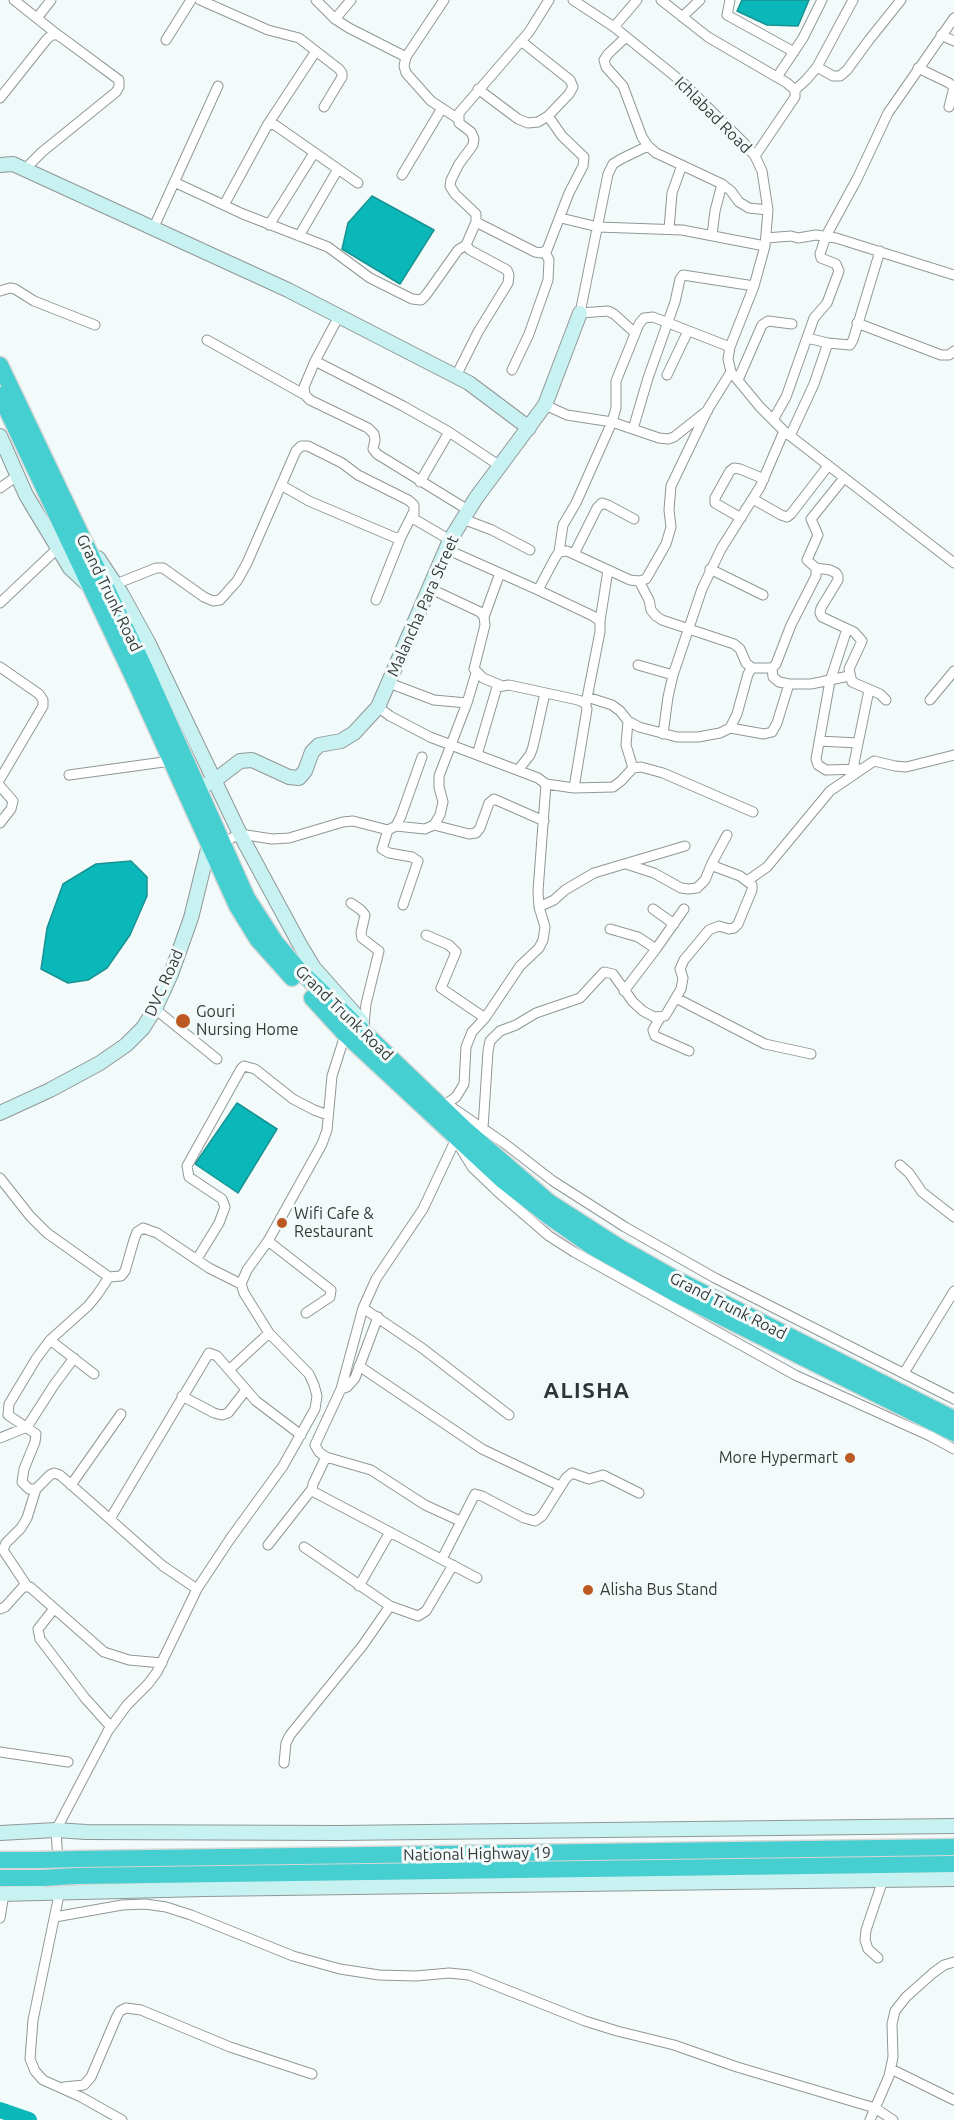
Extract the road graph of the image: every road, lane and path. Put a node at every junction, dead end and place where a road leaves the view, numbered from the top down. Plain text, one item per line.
1 (14, 0) edge
2 (51, 0) edge
3 (191, 0) edge
4 (200, 0) edge
5 (316, 0) edge
6 (351, 0) edge
7 (444, 0) edge
8 (549, 0) edge
9 (573, 0) edge
10 (637, 0) edge
11 (660, 0) edge
12 (700, 0) edge
13 (730, 0) edge
14 (822, 0) edge
15 (853, 0) edge
16 (901, 0) edge
17 (682, 17) junction
18 (37, 18) junction
19 (954, 18) edge
20 (335, 19) junction
21 (614, 27) junction
22 (58, 35) junction
23 (941, 35) junction
24 (626, 37) junction
25 (166, 40) dead end
26 (521, 41) junction
27 (954, 41) edge
28 (316, 51) junction
29 (794, 52) junction
30 (406, 57) junction
31 (817, 67) junction
32 (918, 68) junction
33 (777, 77) junction
34 (218, 86) dead end
35 (478, 89) junction
36 (795, 90) junction
37 (2, 91) edge
38 (324, 107) dead end
39 (949, 107) dead end
40 (442, 108) junction
41 (548, 116) junction
42 (457, 118) junction
43 (268, 124) junction
44 (648, 147) junction
45 (314, 153) junction
46 (755, 156) junction
47 (0, 165) edge
48 (682, 165) junction
49 (338, 169) junction
50 (24, 170) junction
51 (402, 175) dead end
52 (174, 182) junction
53 (358, 183) dead end
54 (722, 184) junction
55 (224, 205) junction
56 (768, 210) junction
57 (561, 218) junction
58 (476, 222) junction
59 (269, 225) junction
60 (598, 227) junction
61 (153, 229) junction
62 (669, 229) junction
63 (712, 235) junction
64 (299, 236) junction
65 (826, 236) junction
66 (765, 242) junction
67 (466, 245) junction
68 (880, 251) junction
69 (545, 252) junction
70 (954, 275) edge
71 (754, 286) junction
72 (0, 291) edge
73 (580, 313) junction
74 (339, 316) junction
75 (668, 322) junction
76 (857, 323) junction
77 (792, 324) dead end
78 (95, 325) dead end
79 (688, 332) junction
80 (635, 333) junction
81 (807, 338) junction
82 (207, 340) dead end
83 (828, 343) junction
84 (730, 347) junction
85 (954, 351) edge
86 (315, 361) junction
87 (0, 365) edge
88 (512, 370) dead end
89 (731, 372) junction
90 (667, 375) dead end
91 (456, 376) junction
92 (738, 380) junction
93 (0, 395) edge
94 (304, 395) junction
95 (545, 405) junction
96 (708, 409) junction
97 (773, 420) junction
98 (612, 422) junction
99 (529, 428) junction
100 (633, 429) junction
101 (449, 432) junction
102 (787, 434) junction
103 (0, 436) edge
104 (500, 466) junction
105 (828, 466) junction
106 (17, 476) junction
107 (844, 478) junction
108 (764, 479) junction
109 (420, 482) junction
110 (281, 484) junction
111 (0, 488) edge
112 (753, 499) junction
113 (412, 513) junction
114 (466, 515) junction
115 (741, 518) junction
116 (634, 519) dead end
117 (401, 537) junction
118 (85, 543) junction
119 (448, 544) junction
120 (57, 549) junction
121 (530, 550) dead end
122 (559, 552) junction
123 (574, 554) junction
124 (954, 563) edge
125 (816, 568) junction
126 (710, 569) junction
127 (608, 570) junction
128 (500, 573) junction
129 (639, 581) junction
130 (116, 584) junction
131 (90, 588) junction
132 (429, 588) junction
133 (538, 590) junction
134 (763, 595) dead end
135 (376, 600) dead end
136 (0, 603) edge
137 (484, 617) junction
138 (600, 621) junction
139 (688, 628) junction
140 (847, 629) junction
141 (638, 665) dead end
142 (0, 667) edge
143 (752, 668) junction
144 (772, 668) junction
145 (954, 671) edge
146 (476, 673) junction
147 (673, 675) junction
148 (849, 676) junction
149 (830, 681) junction
150 (389, 683) junction
151 (789, 684) junction
152 (500, 685) junction
153 (869, 690) junction
154 (545, 693) junction
155 (586, 700) junction
156 (886, 700) dead end
157 (930, 700) dead end
158 (467, 703) junction
159 (378, 706) junction
160 (628, 721) junction
161 (730, 728) junction
162 (663, 734) junction
163 (819, 741) junction
164 (858, 743) junction
165 (450, 746) junction
166 (0, 754) edge
167 (477, 755) junction
168 (954, 755) edge
169 (422, 757) dead end
170 (10, 761) junction
171 (171, 761) junction
172 (633, 768) junction
173 (856, 769) junction
174 (518, 770) junction
175 (69, 776) dead end
176 (0, 779) edge
177 (214, 781) junction
178 (546, 784) junction
179 (0, 786) edge
180 (574, 788) junction
181 (192, 791) junction
182 (753, 812) dead end
183 (544, 821) junction
184 (0, 823) edge
185 (434, 825) junction
186 (392, 828) junction
187 (240, 834) junction
188 (727, 835) dead end
189 (215, 844) junction
190 (685, 846) dead end
191 (712, 863) junction
192 (627, 864) junction
193 (747, 881) junction
194 (351, 903) dead end
195 (404, 905) dead end
196 (539, 907) junction
197 (653, 909) dead end
198 (684, 909) dead end
199 (674, 924) junction
200 (610, 928) dead end
201 (426, 935) dead end
202 (656, 950) junction
203 (624, 991) junction
204 (676, 998) junction
205 (155, 1009) junction
206 (485, 1018) junction
207 (660, 1018) junction
208 (354, 1026) junction
209 (689, 1051) dead end
210 (811, 1054) dead end
211 (217, 1059) dead end
212 (422, 1088) junction
213 (446, 1104) junction
214 (0, 1113) edge
215 (328, 1116) junction
216 (483, 1128) junction
217 (452, 1135) junction
218 (900, 1165) dead end
219 (0, 1178) edge
220 (954, 1217) edge
221 (268, 1241) junction
222 (197, 1259) junction
223 (109, 1277) junction
224 (242, 1284) junction
225 (954, 1291) edge
226 (363, 1308) junction
227 (306, 1313) dead end
228 (378, 1317) junction
229 (268, 1333) junction
230 (50, 1340) junction
231 (74, 1358) junction
232 (359, 1366) junction
233 (230, 1369) junction
234 (904, 1373) junction
235 (94, 1374) dead end
236 (341, 1389) junction
237 (246, 1390) junction
238 (182, 1396) junction
239 (954, 1399) edge
240 (121, 1414) dead end
241 (509, 1415) dead end
242 (954, 1419) edge
243 (27, 1427) junction
244 (954, 1433) edge
245 (301, 1435) junction
246 (0, 1438) edge
247 (954, 1449) edge
248 (326, 1457) junction
249 (71, 1485) junction
250 (560, 1486) junction
251 (36, 1489) junction
252 (312, 1489) junction
253 (639, 1493) dead end
254 (110, 1520) junction
255 (460, 1521) junction
256 (390, 1532) junction
257 (268, 1545) dead end
258 (304, 1547) dead end
259 (442, 1559) junction
260 (453, 1565) junction
261 (477, 1578) dead end
262 (27, 1586) junction
263 (359, 1586) junction
264 (197, 1589) junction
265 (390, 1606) junction
266 (0, 1609) edge
267 (53, 1610) junction
268 (162, 1663) junction
269 (111, 1726) junction
270 (0, 1752) edge
271 (68, 1761) dead end
272 (284, 1763) dead end
273 (954, 1826) edge
274 (56, 1830) junction
275 (0, 1833) edge
276 (954, 1847) edge
277 (0, 1860) edge
278 (954, 1864) edge
279 (883, 1880) junction
280 (954, 1880) edge
281 (1, 1889) edge
282 (60, 1892) junction
283 (55, 1917) junction
284 (0, 1918) edge
285 (878, 1958) dead end
286 (954, 1962) edge
287 (891, 2068) junction
288 (312, 2074) dead end
289 (59, 2087) junction
290 (954, 2100) edge
291 (875, 2108) junction
292 (122, 2120) edge
293 (870, 2120) edge
294 (893, 2120) edge

1 - 18 street
2 - 18 street
3 - 25 street
4 - 28 street
5 - 20 street
6 - 20 street
7 - 30 street
8 - 26 street
9 - 21 street, Ichlabad Road
10 - 21 street
11 - 17 street
12 - 17 street
13 - 29 street
14 - 29 street
15 - 31 street
16 - 31 street
17 - 33 street
18 - 22 street
19 - 23 street
20 - 30 street
21 - 24 street, Ichlabad Road
22 - 37 street
22 - 50 street
23 - 27 street
23 - 32 street
24 - 44 street
24 - 46 street, Ichlabad Road
26 - 35 street
26 - 41 street
28 - 38 street
28 - 43 street
29 - 33 street
30 - 40 street
31 - 36 street
32 - 39 street
32 - 65 street
33 - 36 street
34 - 52 street
35 - 41 street
35 - 42 street
36 - 46 street
40 - 42 street
40 - 51 street
41 - 57 street
42 - 58 street
43 - 45 street
43 - 55 street
44 - 48 street
44 - 60 street
45 - 49 street
45 - 59 street
46 - 56 street, Ichlabad Road
47 - 50 main road
48 - 54 street
48 - 62 street
49 - 53 street
49 - 64 street
50 - 61 main road
52 - 55 street
52 - 61 street
54 - 56 street
54 - 63 street
55 - 59 street
56 - 66 street, Ichlabad Road
57 - 60 street
57 - 69 street
58 - 67 street
58 - 69 street
59 - 64 street
60 - 62 street
60 - 73 street
61 - 74 main road
62 - 63 street
63 - 66 street
64 - 67 street
65 - 66 street
65 - 68 street
65 - 81 street
66 - 71 street, Ichlabad Road
67 - 91 street
68 - 70 street
68 - 76 street
69 - 88 street
71 - 75 street
71 - 84 street, Ichlabad Road
72 - 78 street
73 - 80 street
73 - 95 main road, Malancha Para Street
74 - 86 street
74 - 91 main road
75 - 79 street
75 - 80 street
75 - 100 street
76 - 83 street
76 - 85 street
77 - 92 street
79 - 84 street
79 - 90 street
80 - 98 street
81 - 83 street
81 - 97 street
82 - 94 street
83 - 102 street
84 - 89 street, Ichlabad Road
86 - 94 street
86 - 101 street
87 - 118 highway, Grand Trunk Road
89 - 92 street
89 - 96 street
91 - 99 main road
92 - 97 street
93 - 131 highway, Grand Trunk Road
94 - 109 street
95 - 98 street
95 - 99 main road, Malancha Para Street
96 - 100 street
96 - 129 street
97 - 102 street
98 - 100 street
98 - 122 street
99 - 104 main road, Malancha Para Street
101 - 104 street
101 - 109 street
102 - 105 street
102 - 108 street
103 - 106 main road
104 - 114 main road, Malancha Para Street
105 - 107 street
105 - 112 street
106 - 111 street
106 - 120 main road
107 - 124 street
107 - 125 street
108 - 112 street
108 - 115 street
109 - 114 street
110 - 113 street
110 - 117 street
110 - 130 street
112 - 115 street
113 - 117 street
113 - 119 street
114 - 119 main road, Malancha Para Street
114 - 121 street
115 - 126 street
116 - 123 street
117 - 135 street
118 - 130 main road
118 - 181 highway, Grand Trunk Road
119 - 128 street
119 - 132 main road, Malancha Para Street
120 - 131 main road
120 - 136 street
122 - 123 street
122 - 133 street
123 - 127 street
125 - 140 street
125 - 144 street
126 - 134 street
126 - 139 street
127 - 129 street
127 - 138 street
128 - 133 street
128 - 137 street
129 - 139 street
130 - 177 main road
131 - 171 highway, Grand Trunk Road
132 - 137 street
132 - 150 main road, Malancha Para Street
133 - 138 street
137 - 146 street
138 - 155 street
139 - 143 street
139 - 147 street
140 - 148 street
140 - 149 street
141 - 147 street
142 - 170 street
143 - 144 street
143 - 161 street
144 - 151 street
145 - 157 street
146 - 152 street
146 - 158 street
147 - 162 street
148 - 149 street
148 - 153 street
149 - 151 street
149 - 163 street
150 - 158 street
150 - 159 main road, Malancha Para Street
151 - 161 street
152 - 154 street
152 - 167 street
153 - 156 street
153 - 164 street
154 - 155 street
154 - 174 street
155 - 160 street
155 - 180 street
158 - 165 street
159 - 165 street
159 - 177 main road, Malancha Para Street
160 - 162 street
160 - 172 street
161 - 162 street
163 - 164 street
163 - 173 street
164 - 173 street
165 - 167 street
165 - 185 street
166 - 170 street
167 - 174 street
168 - 173 street
169 - 186 street
170 - 176 street
171 - 175 street
171 - 181 highway, Grand Trunk Road
172 - 180 street
172 - 182 street
173 - 193 street
174 - 178 street
177 - 181 main road, Malancha Para Street
177 - 187 main road
178 - 180 street
178 - 183 street
179 - 184 street
181 - 189 highway, Grand Trunk Road
183 - 185 street
183 - 196 street
185 - 186 street
186 - 187 street
186 - 195 street
187 - 189 street
187 - 208 main road
188 - 191 street
189 - 205 main road, DVC Road
189 - 208 highway, Grand Trunk Road
190 - 192 street
191 - 192 street
191 - 193 street
192 - 196 street
193 - 204 street
194 - 208 street
196 - 206 street
197 - 199 street
198 - 199 street
199 - 202 street
200 - 202 street
201 - 206 street
202 - 203 street
203 - 207 street
203 - 216 street
204 - 207 street
204 - 210 street
205 - 211 street
205 - 214 main road, DVC Road
206 - 213 street
207 - 209 street
208 - 212 highway, Grand Trunk Road
208 - 215 street
208 - 217 highway, Grand Trunk Road
212 - 213 street
212 - 242 highway, Grand Trunk Road
213 - 216 street
215 - 221 street
215 - 222 street
216 - 234 street
217 - 226 street
217 - 244 highway, Grand Trunk Road
217 - 247 street
218 - 220 street
219 - 223 street
221 - 224 street
221 - 227 street
222 - 223 street
222 - 224 street
223 - 230 street
224 - 229 street
225 - 234 street
226 - 228 street
226 - 236 street
228 - 232 street
228 - 241 street
229 - 233 street
229 - 245 street
230 - 231 street
230 - 243 street
231 - 235 street
231 - 243 street
232 - 236 street
232 - 250 street
233 - 237 street
233 - 238 street
234 - 239 street
236 - 248 street
237 - 238 street
237 - 245 street
238 - 254 street
240 - 249 street
243 - 246 street
243 - 251 street
245 - 264 street
248 - 252 street
248 - 255 street
249 - 251 street
249 - 254 street
250 - 253 street
250 - 255 street
251 - 262 street
252 - 256 street
252 - 257 street
254 - 264 street
255 - 259 street
256 - 259 street
256 - 263 street
258 - 263 street
259 - 260 street
260 - 261 street
260 - 265 street
262 - 266 street
262 - 267 street
263 - 265 street
264 - 268 street
265 - 272 street
267 - 268 street
267 - 269 street
268 - 269 street
269 - 274 street
270 - 271 street
273 - 274 main road
274 - 275 main road
274 - 282 street
276 - 277 highway, National Highway 19, bridge
278 - 281 highway, bridge
279 - 280 main road
279 - 282 main road
279 - 285 street
281 - 282 main road
281 - 284 street
282 - 283 street
283 - 289 street
283 - 291 street
286 - 287 street
287 - 290 street
287 - 291 street
288 - 289 street
289 - 292 street
291 - 293 street
291 - 294 street

